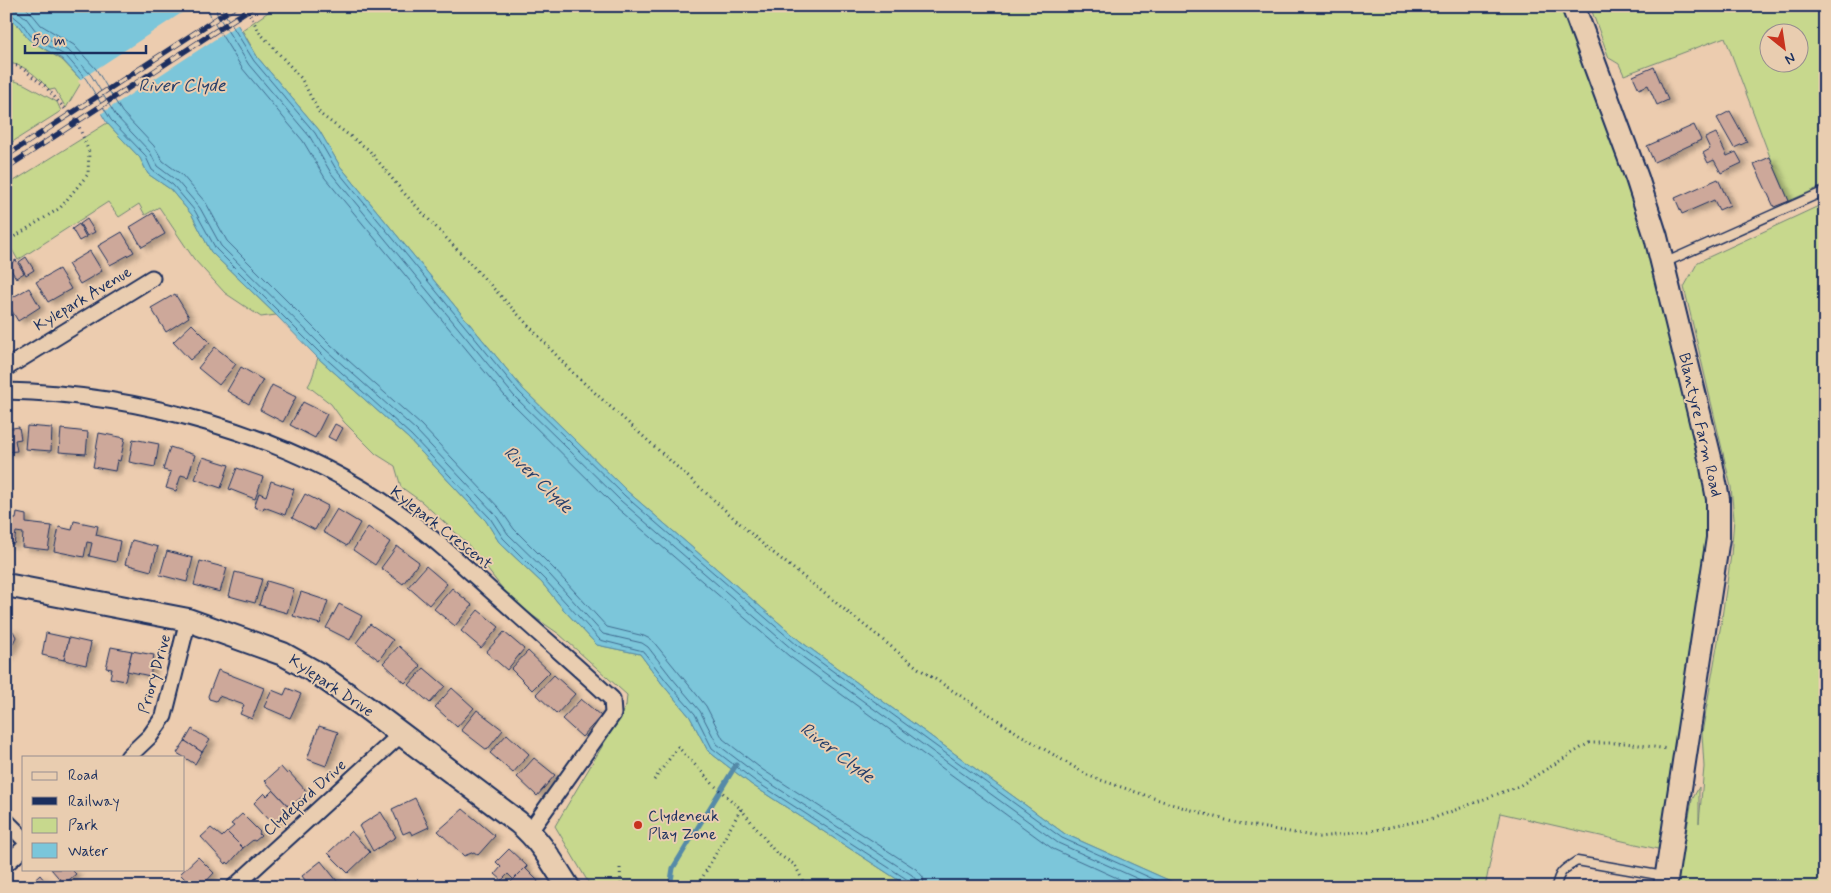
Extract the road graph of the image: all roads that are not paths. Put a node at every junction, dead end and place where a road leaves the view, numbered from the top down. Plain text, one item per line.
1 (1573, 6) edge
2 (1825, 191) edge
3 (1662, 264) junction
4 (152, 278) dead end
5 (6, 368) edge
6 (6, 390) edge
7 (6, 585) edge
8 (188, 620) junction
9 (400, 735) junction
10 (129, 756) edge
11 (6, 820) edge
12 (530, 831) junction
13 (22, 837) edge
14 (22, 850) edge
15 (6, 864) edge
16 (1665, 882) edge
17 (234, 887) edge
18 (568, 887) edge
19 (1556, 887) edge

1 - 3 main road, Blantyre Farm Road
2 - 3 lane
3 - 16 main road, Blantyre Farm Road
4 - 5 street, Kylepark Avenue
6 - 12 street, Kylepark Crescent
7 - 8 main road, Kylepark Drive
8 - 9 main road, Kylepark Drive
8 - 10 street, Priory Drive
9 - 12 main road, Kylepark Drive
9 - 17 street, Clydeford Drive
11 - 13 street
12 - 18 main road, Kylepark Drive
14 - 15 street
16 - 19 lane

